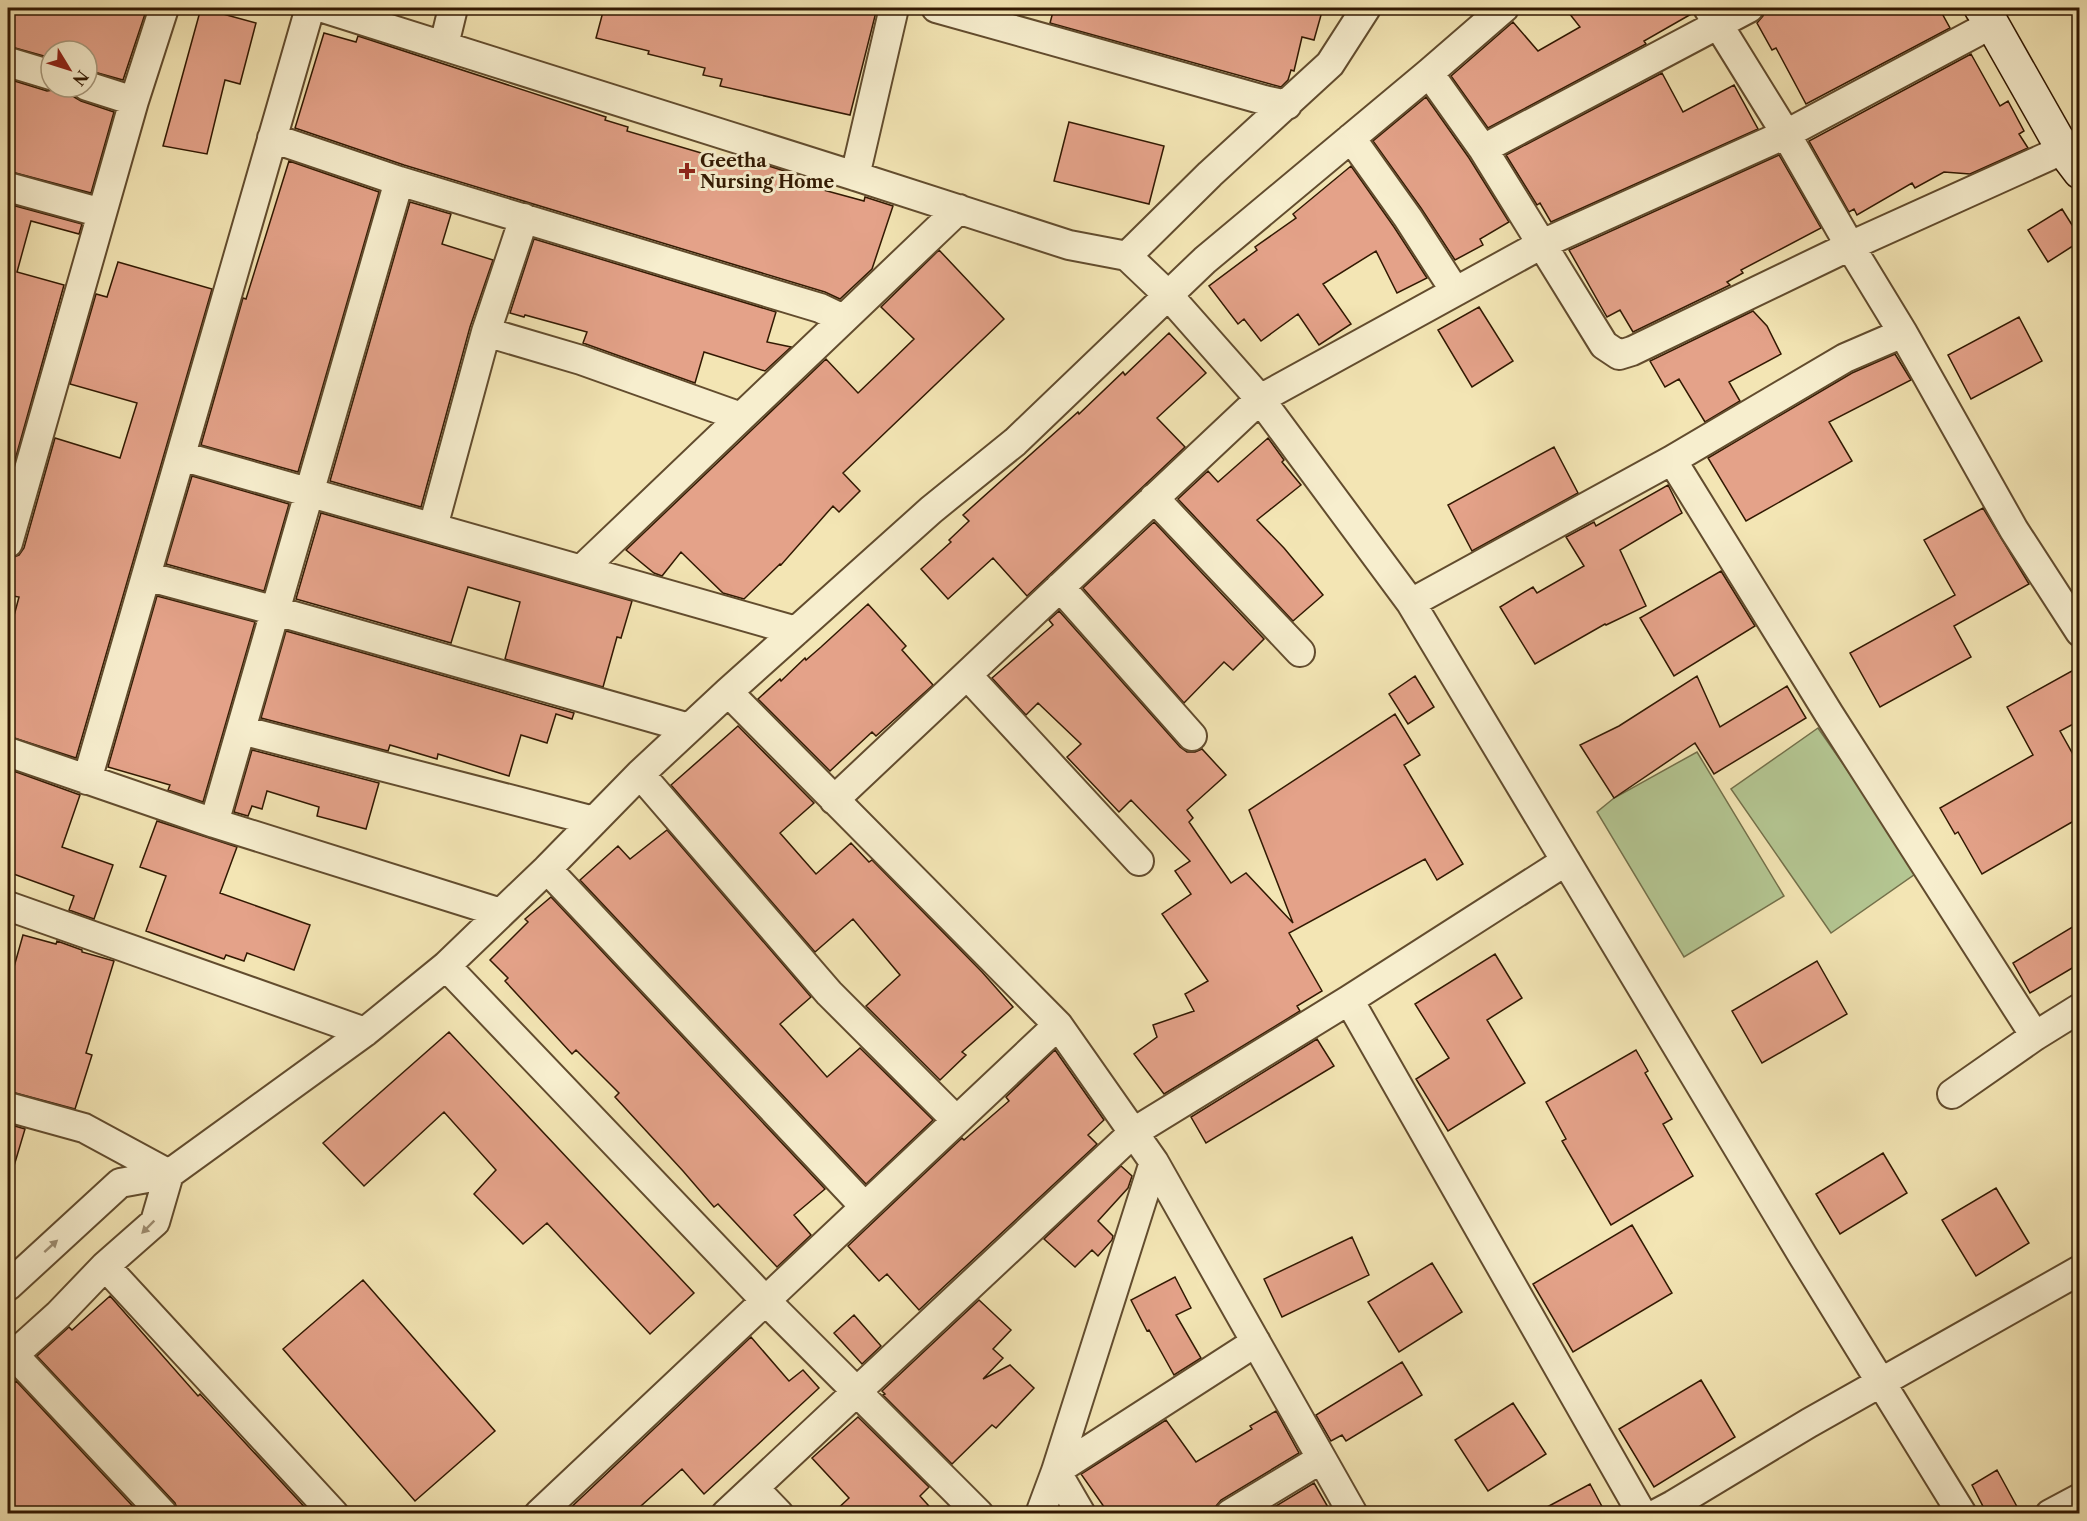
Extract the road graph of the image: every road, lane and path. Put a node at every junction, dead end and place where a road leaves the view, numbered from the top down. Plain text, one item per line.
1 (164, 8) edge
2 (310, 8) edge
3 (323, 8) edge
4 (453, 8) edge
5 (894, 8) edge
6 (936, 8) edge
7 (1366, 8) edge
8 (1504, 8) edge
9 (1749, 8) edge
10 (1713, 16) edge
11 (1987, 16) edge
12 (444, 45) junction
13 (8, 62) edge
14 (39, 71) edge
15 (1429, 74) junction
16 (99, 90) edge
17 (134, 101) junction
18 (1287, 105) junction
19 (1786, 134) junction
20 (272, 138) junction
21 (1351, 138) junction
22 (1483, 149) junction
23 (2074, 155) edge
24 (855, 176) junction
25 (399, 181) junction
26 (8, 187) edge
27 (959, 209) junction
28 (102, 213) junction
29 (524, 218) junction
30 (1542, 244) junction
31 (1850, 246) junction
32 (1127, 256) junction
33 (1455, 291) junction
34 (1169, 296) junction
35 (843, 319) junction
36 (486, 332) junction
37 (1903, 333) junction
38 (1260, 399) junction
39 (741, 417) junction
40 (181, 456) junction
41 (1672, 460) junction
42 (15, 485) edge
43 (309, 493) junction
44 (1154, 498) junction
45 (433, 527) junction
46 (8, 543) edge
47 (582, 569) junction
48 (146, 576) junction
49 (1060, 587) junction
50 (1411, 603) junction
51 (276, 611) junction
52 (796, 631) junction
53 (2079, 632) edge
54 (1300, 652) dead end
55 (967, 675) junction
56 (728, 692) junction
57 (689, 728) junction
58 (242, 730) junction
59 (1192, 736) dead end
60 (8, 752) edge
61 (640, 774) junction
62 (87, 780) junction
63 (834, 800) junction
64 (594, 820) junction
65 (214, 823) junction
66 (1139, 861) dead end
67 (1566, 861) junction
68 (547, 869) junction
69 (8, 906) edge
70 (501, 913) junction
71 (446, 966) junction
72 (1348, 1000) junction
73 (2079, 1008) edge
74 (1058, 1024) junction
75 (365, 1032) junction
76 (2035, 1036) junction
77 (1952, 1094) dead end
78 (8, 1107) edge
79 (956, 1120) junction
80 (1134, 1132) junction
81 (1154, 1162) junction
82 (169, 1174) junction
83 (864, 1206) junction
84 (105, 1266) junction
85 (2079, 1270) edge
86 (8, 1286) edge
87 (764, 1299) junction
88 (1256, 1342) junction
89 (11, 1357) edge
90 (1881, 1382) junction
91 (856, 1392) junction
92 (1321, 1459) junction
93 (1056, 1471) junction
94 (754, 1488) junction
95 (2079, 1498) edge
96 (1669, 1511) edge
97 (163, 1514) edge
98 (334, 1514) edge
99 (539, 1514) edge
100 (726, 1514) edge
101 (778, 1514) edge
102 (979, 1514) edge
103 (1040, 1514) edge
104 (1081, 1514) edge
105 (1230, 1514) edge
106 (1353, 1514) edge
107 (1642, 1514) edge
108 (1962, 1514) edge
109 (2050, 1514) edge

1 - 17 street
2 - 20 street
3 - 12 street
4 - 12 street
5 - 24 street
6 - 18 street
7 - 18 street
8 - 15 street
9 - 10 street
10 - 19 street
10 - 22 street
11 - 19 street
11 - 23 street
12 - 24 street
13 - 14 street
15 - 21 street
15 - 22 street
16 - 17 street
17 - 28 street
18 - 32 street
19 - 30 street
19 - 31 street
20 - 25 street
20 - 40 street
21 - 33 street
21 - 34 street
22 - 30 street
23 - 31 street
24 - 27 street
25 - 29 street
25 - 43 street
26 - 28 street
27 - 32 street
27 - 35 street
28 - 42 street
29 - 35 street
29 - 36 street
30 - 31 street
30 - 33 street
31 - 37 street
32 - 34 street
33 - 38 street
34 - 38 street
34 - 52 street
35 - 39 street
36 - 39 street
36 - 45 street
37 - 41 street
37 - 53 street
38 - 44 street
38 - 50 street
39 - 47 street
40 - 43 street
40 - 48 street
41 - 50 street
41 - 76 street
42 - 46 street
43 - 45 street
43 - 51 street
44 - 49 street
44 - 54 street
45 - 47 street
47 - 52 street
48 - 51 street
48 - 62 street
49 - 55 street
49 - 59 street
50 - 67 street
51 - 57 street
51 - 58 street
52 - 56 street
55 - 63 street
55 - 66 street
56 - 57 street
56 - 63 street
57 - 61 street
58 - 64 street
58 - 65 street
60 - 62 street
61 - 64 street
61 - 79 street
62 - 65 street
63 - 74 street
64 - 68 street
65 - 70 street
67 - 72 street
67 - 90 street
68 - 70 street
68 - 83 street
69 - 75 street
70 - 71 street
71 - 75 street
71 - 87 street
72 - 80 street
72 - 107 street
73 - 76 street
74 - 79 street
74 - 80 street
75 - 82 street
76 - 77 street
78 - 82 street
79 - 83 street
80 - 81 street
80 - 91 street
81 - 88 street
81 - 93 street
82 -> 84 street
86 -> 82 street
83 - 87 street
84 - 89 street
84 - 98 street
85 - 90 street
87 - 91 street
87 - 99 street
88 - 92 street
88 - 93 street
89 - 97 street
90 - 96 street
90 - 108 street
91 - 94 street
91 - 102 street
92 - 105 street
92 - 106 street
93 - 103 street
93 - 104 street
94 - 100 street
94 - 101 street
95 - 109 street

